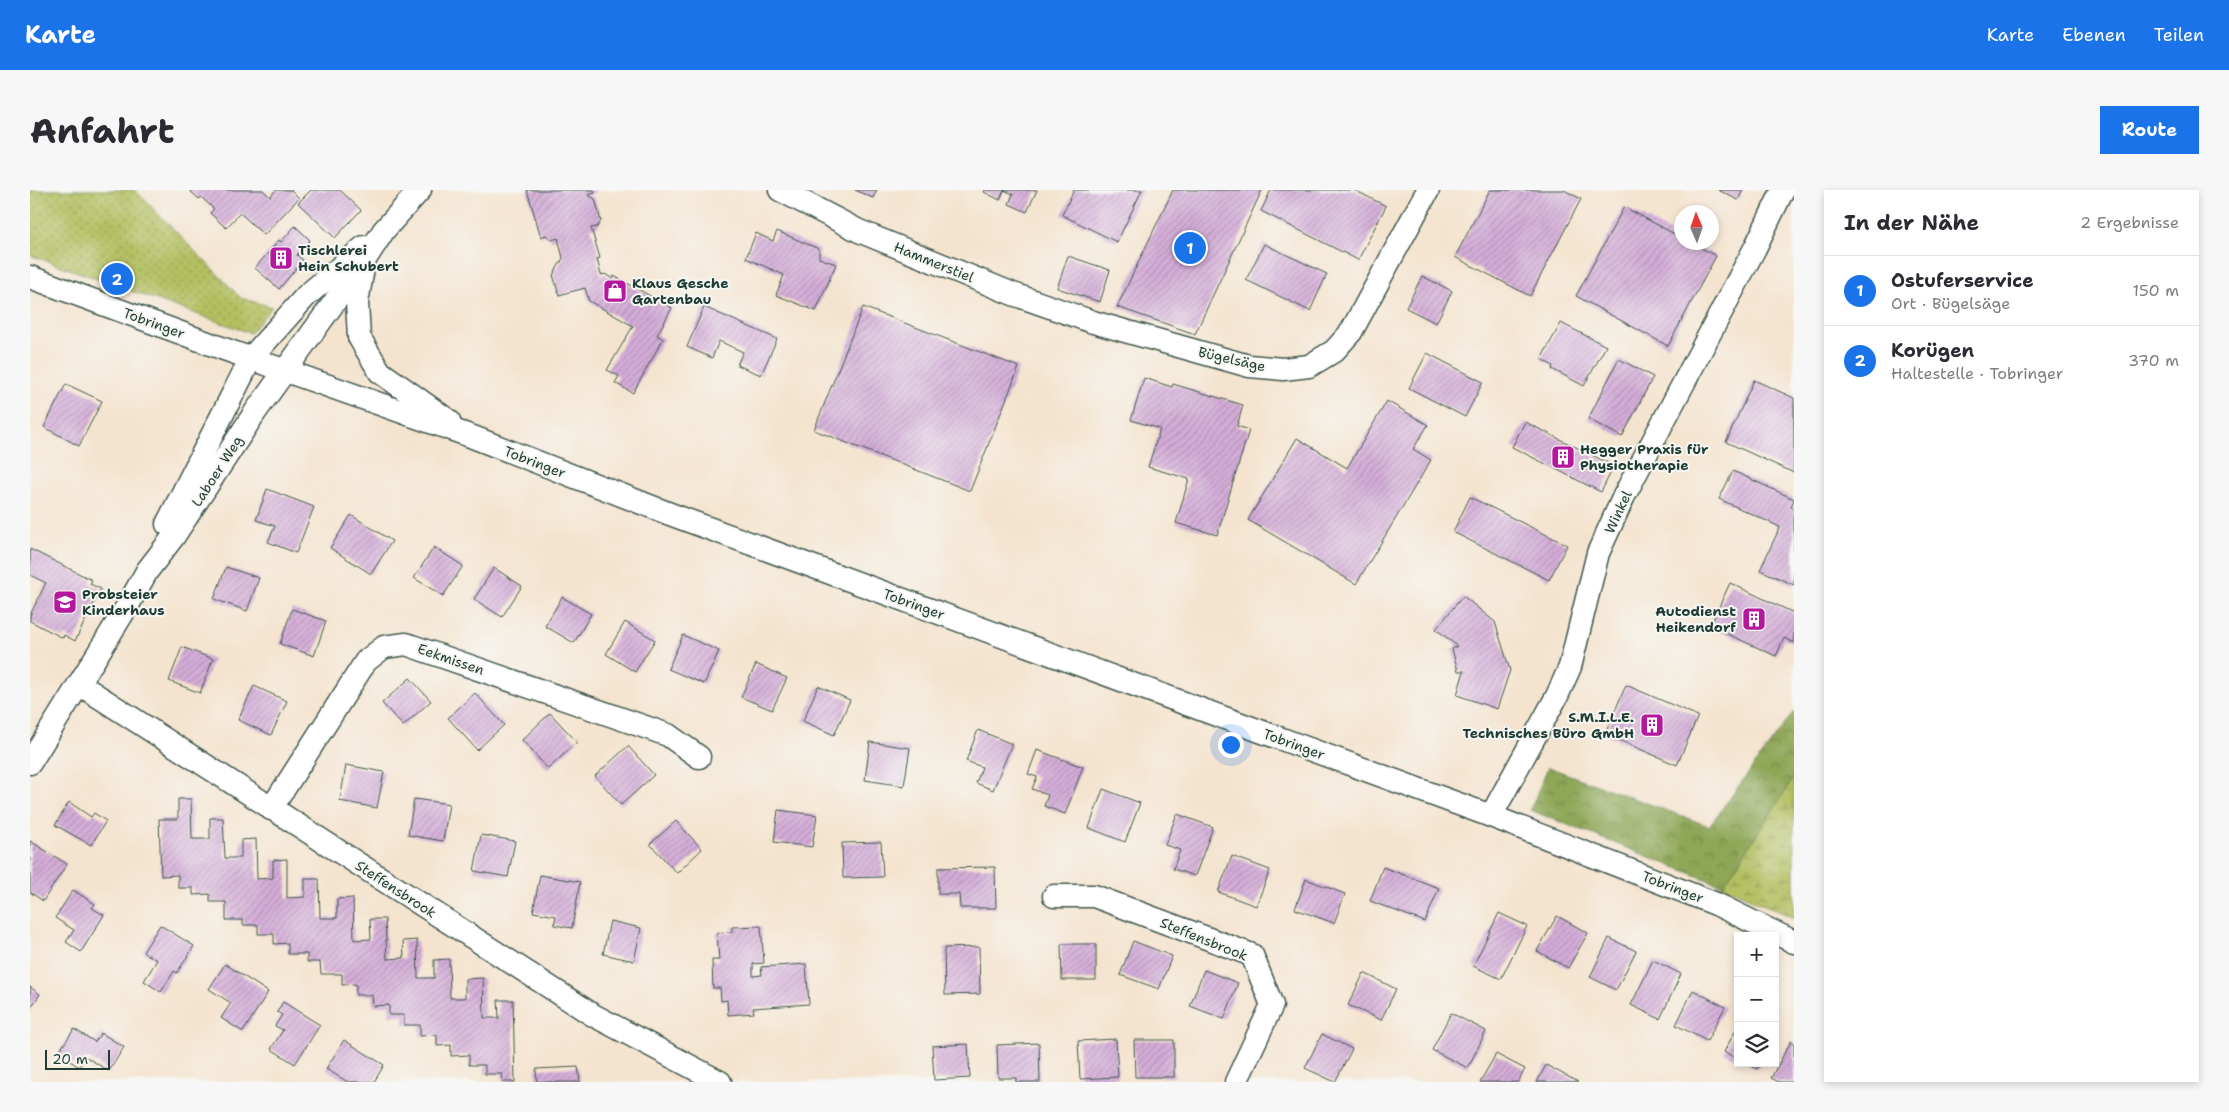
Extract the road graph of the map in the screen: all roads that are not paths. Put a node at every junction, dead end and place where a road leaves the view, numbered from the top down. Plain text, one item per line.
1 (420, 190) edge
2 (780, 190) edge
3 (1428, 190) edge
4 (1783, 190) edge
5 (384, 230) junction
6 (364, 261) junction
7 (30, 277) edge
8 (1093, 322) joint
9 (251, 358) junction
10 (286, 370) junction
11 (473, 437) junction
12 (147, 571) junction
13 (79, 684) junction
14 (698, 756) dead end
15 (30, 763) edge
16 (271, 809) junction
17 (1491, 816) junction
18 (1054, 896) dead end
19 (1794, 942) edge
20 (720, 1082) edge
21 (1236, 1082) edge

1 - 5 street
2 - 8 street, Hammerstiel
3 - 8 street, Bügelsäge
4 - 17 street, Winkel
5 - 6 street, Laboer Weg
5 - 9 street, Laboer Weg
6 - 10 street, Laboer Weg
6 - 11 street
7 - 9 street, Tobringer
9 - 10 street, Tobringer
9 - 12 street, Laboer Weg
10 - 11 street, Tobringer
10 - 12 street, Laboer Weg
11 - 17 street, Tobringer
12 - 13 street, Laboer Weg
13 - 15 street, Laboer Weg
13 - 16 street, Steffensbrook
14 - 16 street, Eekmissen
16 - 20 street, Steffensbrook
17 - 19 street, Tobringer
18 - 21 street, Steffensbrook

